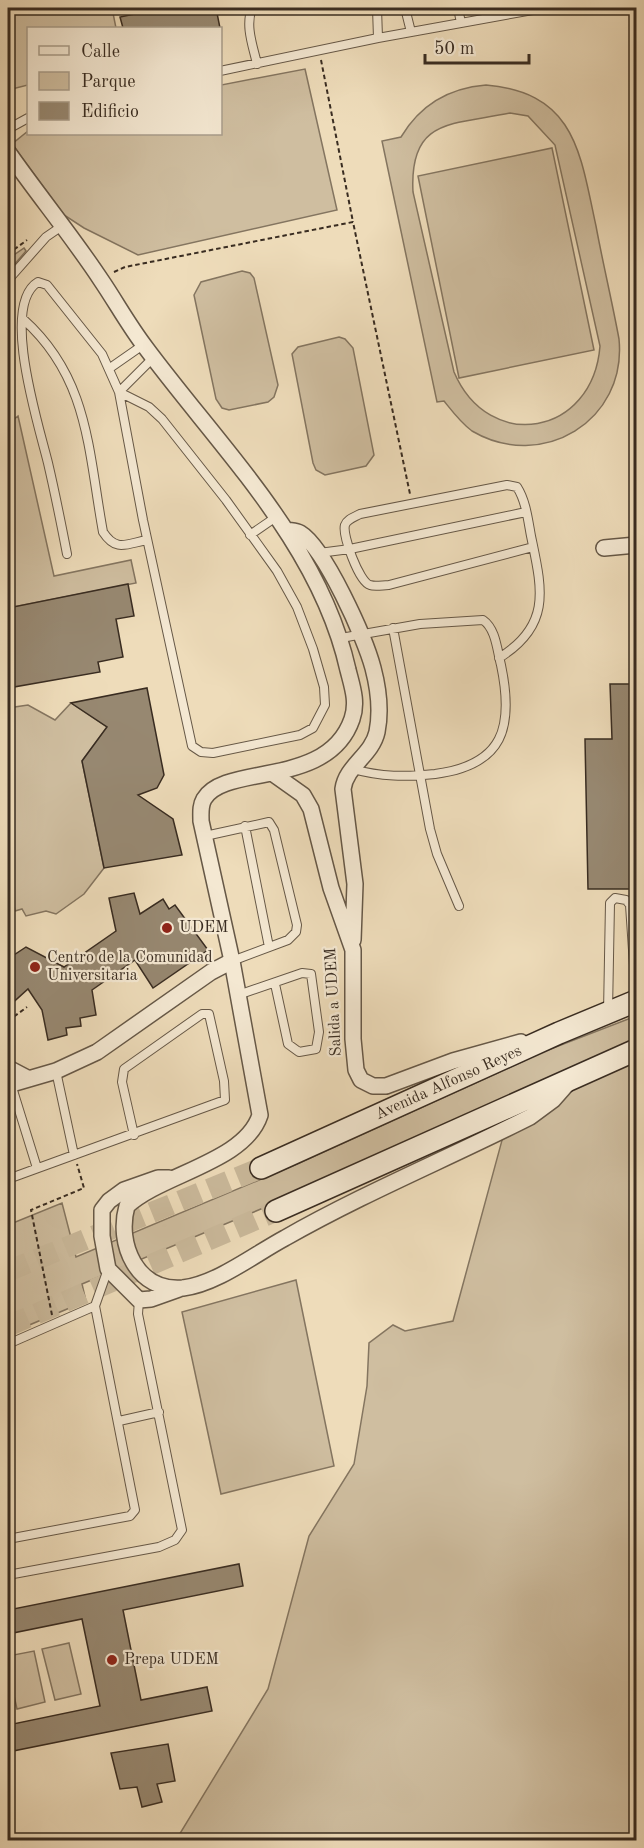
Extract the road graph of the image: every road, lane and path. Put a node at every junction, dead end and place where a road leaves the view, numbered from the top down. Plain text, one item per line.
1 (252, 8) edge
2 (377, 8) edge
3 (405, 8) edge
4 (458, 8) edge
5 (544, 8) edge
6 (461, 22) junction
7 (411, 32) junction
8 (378, 38) junction
9 (320, 50) junction
10 (257, 64) junction
11 (222, 71) edge
12 (27, 119) edge
13 (8, 129) edge
14 (8, 152) edge
15 (353, 222) junction
16 (62, 226) junction
17 (100, 278) junction
18 (8, 279) edge
19 (23, 319) junction
20 (143, 345) junction
21 (153, 358) junction
22 (110, 368) junction
23 (118, 392) junction
24 (412, 504) junction
25 (526, 512) junction
26 (276, 517) junction
27 (286, 530) junction
28 (250, 535) junction
29 (147, 540) junction
30 (636, 544) edge
31 (533, 547) junction
32 (604, 548) dead end
33 (350, 549) junction
34 (319, 553) junction
35 (67, 554) dead end
36 (393, 628) junction
37 (361, 635) junction
38 (341, 638) junction
39 (499, 658) junction
40 (353, 769) junction
41 (272, 773) junction
42 (420, 775) junction
43 (245, 826) junction
44 (205, 836) junction
45 (459, 906) dead end
46 (269, 947) junction
47 (353, 951) junction
48 (232, 961) junction
49 (275, 984) junction
50 (238, 995) junction
51 (636, 995) edge
52 (636, 1001) edge
53 (27, 1007) dead end
54 (608, 1012) junction
55 (8, 1021) edge
56 (559, 1033) junction
57 (636, 1050) edge
58 (8, 1068) edge
59 (56, 1071) junction
60 (27, 1078) junction
61 (572, 1079) junction
62 (9, 1084) edge
63 (134, 1135) junction
64 (74, 1155) junction
65 (37, 1168) junction
66 (261, 1168) tunnel mouth
67 (175, 1178) junction
68 (8, 1179) edge
69 (276, 1211) tunnel mouth
70 (108, 1269) junction
71 (182, 1288) junction
72 (139, 1300) junction
73 (94, 1306) junction
74 (54, 1324) junction
75 (8, 1344) edge
76 (159, 1412) junction
77 (119, 1421) junction
78 (8, 1539) edge
79 (8, 1575) edge

1 - 10 lane
2 - 8 lane
3 - 7 lane
4 - 6 lane
5 - 6 lane
6 - 7 lane
7 - 8 lane
8 - 9 lane
9 - 10 lane
9 - 15 path
10 - 11 lane
12 - 13 lane
14 - 16 street
15 - 17 path
15 - 24 path
16 - 17 street
16 - 18 lane
17 - 20 street
19 - 22 lane
19 - 29 lane
19 - 35 lane
20 - 21 street
20 - 22 lane
21 - 23 lane
21 - 26 street
22 - 23 lane
23 - 28 lane
23 - 29 lane
24 - 25 lane
24 - 33 lane
25 - 31 lane
25 - 33 lane
26 - 27 street
26 - 28 lane
27 - 34 street
27 - 38 street
28 - 29 lane
30 - 32 street
31 - 33 lane
31 - 39 lane
33 - 34 lane
34 - 37 street
36 - 37 lane
36 - 39 lane
36 - 42 lane
37 - 38 lane
37 - 40 street
38 - 41 street
39 - 42 lane
40 - 42 lane
40 - 47 street
41 - 44 street
41 - 47 street, Salida a UDEM
42 - 45 lane
43 - 44 lane
43 - 46 lane
43 - 46 lane
44 - 48 street
46 - 48 lane
47 - 56 street, Salida a UDEM
48 - 50 street
48 - 59 street
49 - 49 lane
49 - 50 lane
50 - 67 street
51 - 54 lane
52 - 54 main road, Avenida Alfonso Reyes
53 - 55 path
54 - 56 main road, Avenida Alfonso Reyes
56 - 66 main road, Avenida Alfonso Reyes
57 - 61 main road
58 - 60 street
59 - 60 street
59 - 64 lane
60 - 62 street
61 - 69 main road
61 - 71 street
62 - 65 lane
63 - 63 lane
63 - 64 lane
64 - 65 lane
64 - 74 path
65 - 68 lane
67 - 70 street
67 - 71 street
70 - 72 street
70 - 73 lane
71 - 72 street
72 - 76 lane
73 - 74 lane
73 - 77 lane
74 - 75 lane
76 - 77 lane
76 - 79 lane
77 - 78 lane

